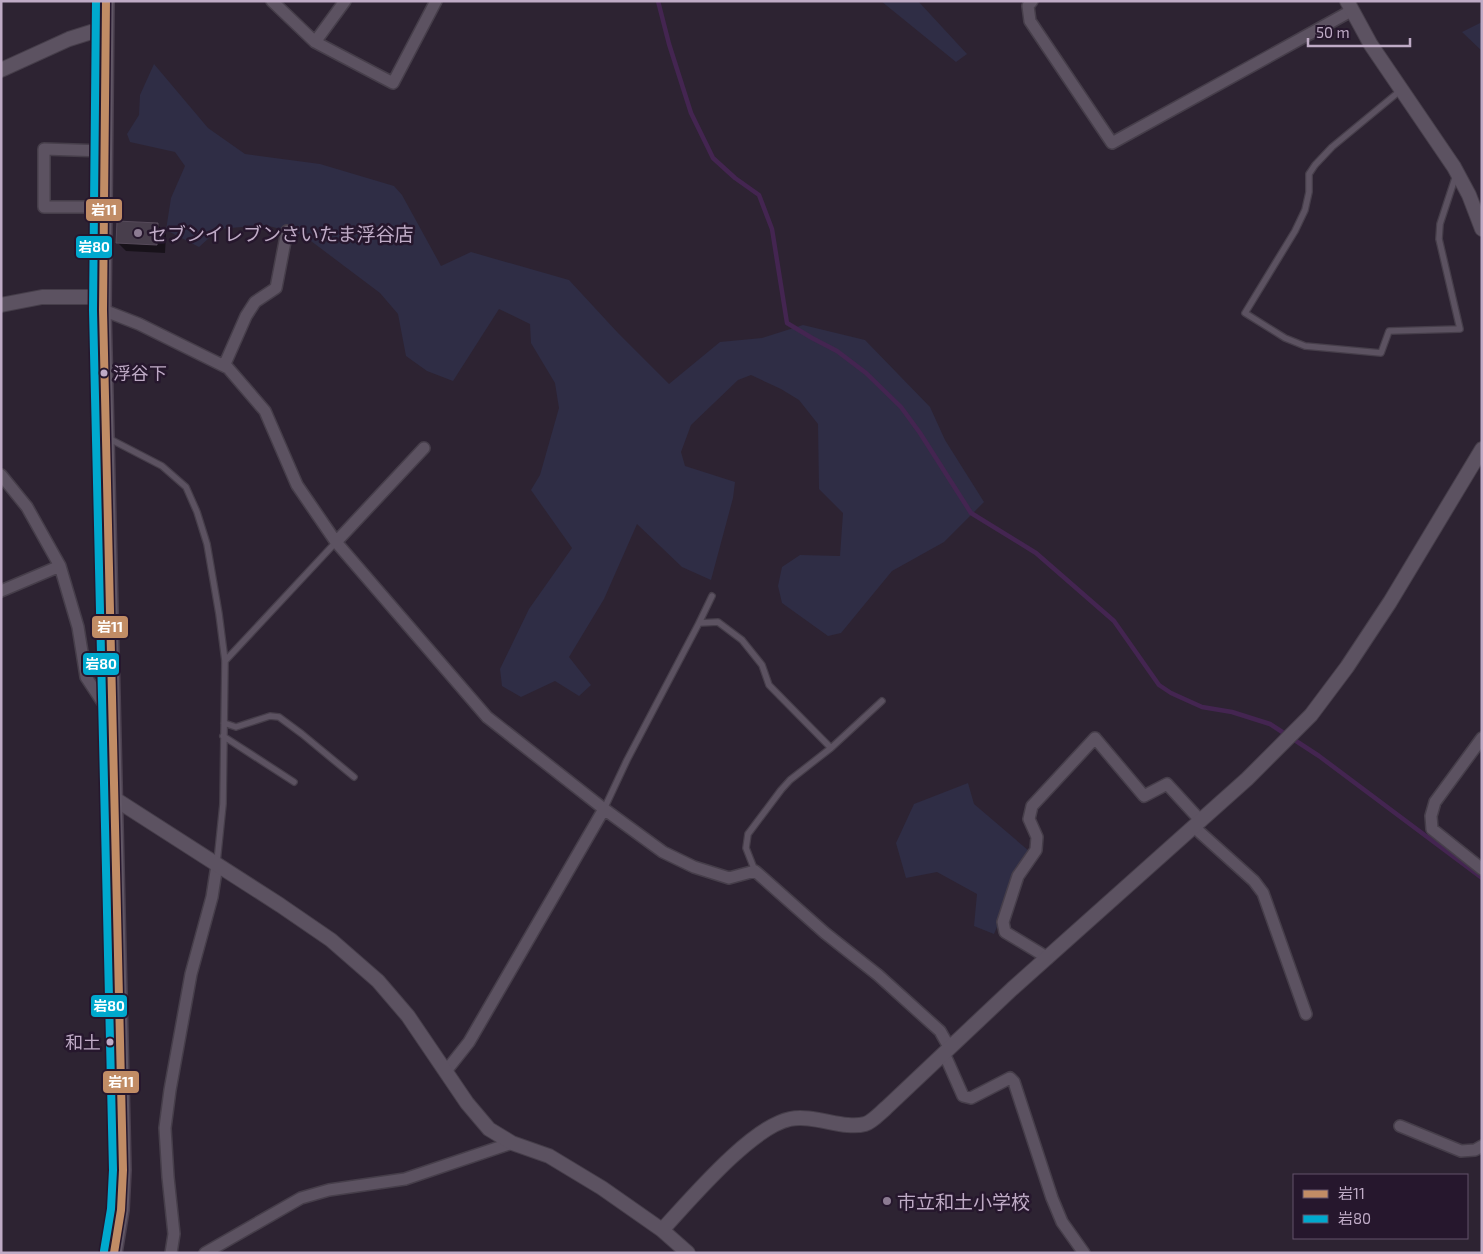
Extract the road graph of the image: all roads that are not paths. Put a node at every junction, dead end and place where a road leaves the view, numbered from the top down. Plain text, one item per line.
1 (106, 1) edge
2 (272, 1) edge
3 (345, 1) edge
4 (436, 1) edge
5 (1032, 1) edge
6 (1349, 6) edge
7 (104, 28) junction
8 (315, 42) junction
9 (1, 70) edge
10 (1402, 90) junction
11 (104, 151) junction
12 (1457, 172) junction
13 (103, 207) junction
14 (1482, 229) edge
15 (287, 231) dead end
16 (102, 303) junction
17 (1, 305) edge
18 (224, 366) junction
19 (106, 437) junction
20 (424, 448) dead end
21 (1482, 449) edge
22 (1, 475) edge
23 (336, 542) junction
24 (60, 566) junction
25 (1, 591) edge
26 (712, 596) dead end
27 (700, 623) junction
28 (225, 661) junction
29 (882, 701) dead end
30 (113, 718) junction
31 (224, 723) junction
32 (223, 736) junction
33 (1482, 738) edge
34 (831, 748) junction
35 (354, 777) dead end
36 (294, 782) dead end
37 (115, 799) junction
38 (604, 810) junction
39 (1197, 824) junction
40 (217, 864) junction
41 (1482, 869) edge
42 (755, 870) junction
43 (1048, 958) junction
44 (1306, 1014) dead end
45 (946, 1050) junction
46 (446, 1071) junction
47 (1400, 1126) dead end
48 (512, 1143) junction
49 (1482, 1146) edge
50 (662, 1230) junction
51 (685, 1252) edge
52 (114, 1253) edge
53 (171, 1253) edge
54 (205, 1253) edge
55 (1084, 1253) edge

1 - 7 main road
2 - 8 street
3 - 8 street
4 - 8 street
5 - 6 street
6 - 10 street
7 - 9 street
7 - 11 main road
10 - 12 street
10 - 12 lane
11 - 13 main road
11 - 13 street
12 - 14 street
13 - 16 main road
15 - 18 street
16 - 17 street
16 - 18 street
16 - 19 main road
18 - 23 street
19 - 28 lane
19 - 30 main road
20 - 23 street
21 - 39 street
22 - 24 street
23 - 28 lane
23 - 38 street
24 - 25 street
24 - 30 street
26 - 27 lane
27 - 34 lane
27 - 38 lane
28 - 31 lane
29 - 34 lane
30 - 37 main road
31 - 32 lane
31 - 35 lane
32 - 36 lane
32 - 40 lane
33 - 41 street
34 - 42 lane
37 - 40 street
37 - 52 main road
38 - 42 street
38 - 46 street
39 - 43 street
39 - 43 street
39 - 44 street
40 - 46 street
40 - 53 street
42 - 45 street
43 - 45 street
45 - 50 street
45 - 55 street
46 - 48 street
47 - 49 street
48 - 50 street
48 - 54 street
50 - 51 street

